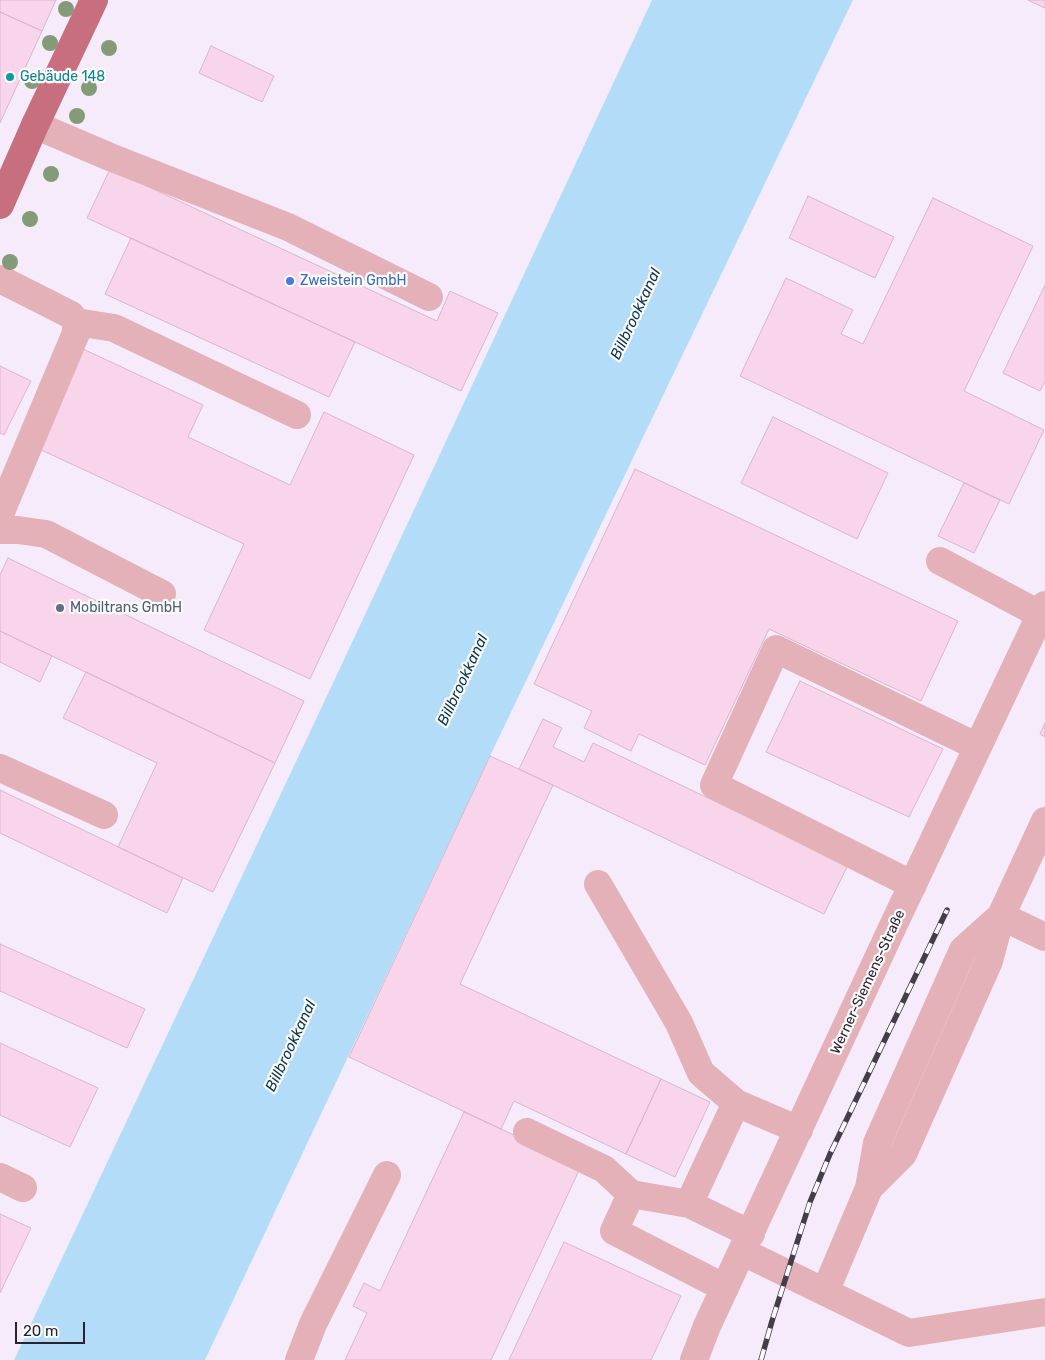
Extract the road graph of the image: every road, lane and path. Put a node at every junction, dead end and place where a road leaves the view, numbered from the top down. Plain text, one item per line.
1 (94, 0) edge
2 (35, 125) junction
3 (2, 197) edge
4 (0, 279) edge
5 (429, 297) dead end
6 (76, 322) junction
7 (297, 415) dead end
8 (0, 514) edge
9 (0, 530) edge
10 (940, 561) dead end
11 (162, 594) dead end
12 (1043, 610) edge
13 (978, 747) junction
14 (0, 768) edge
15 (104, 815) dead end
16 (1045, 821) edge
17 (598, 884) dead end
18 (913, 886) junction
19 (1001, 916) junction
20 (1045, 937) edge
21 (736, 1103) junction
22 (799, 1130) junction
23 (527, 1132) dead end
24 (387, 1175) dead end
25 (631, 1194) junction
26 (689, 1204) junction
27 (747, 1243) junction
28 (725, 1288) junction
29 (825, 1292) junction
30 (1045, 1312) edge
31 (299, 1360) edge
32 (694, 1360) edge

1 - 2 main road
2 - 3 main road
2 - 5 street
4 - 6 street
6 - 7 street
6 - 8 street
9 - 11 street
10 - 12 street
12 - 13 street, Werner-Siemens-Straße
13 - 18 street, Werner-Siemens-Straße
13 - 18 street
14 - 15 street
16 - 19 street
17 - 21 street
18 - 22 street, Werner-Siemens-Straße
19 - 20 street
19 - 29 street
21 - 22 street
21 - 26 street
22 - 27 street, Werner-Siemens-Straße
23 - 25 street
24 - 31 street
25 - 26 street
25 - 28 street
26 - 27 street
27 - 28 street, Werner-Siemens-Straße
27 - 29 street
28 - 32 street, Werner-Siemens-Straße
29 - 30 street

